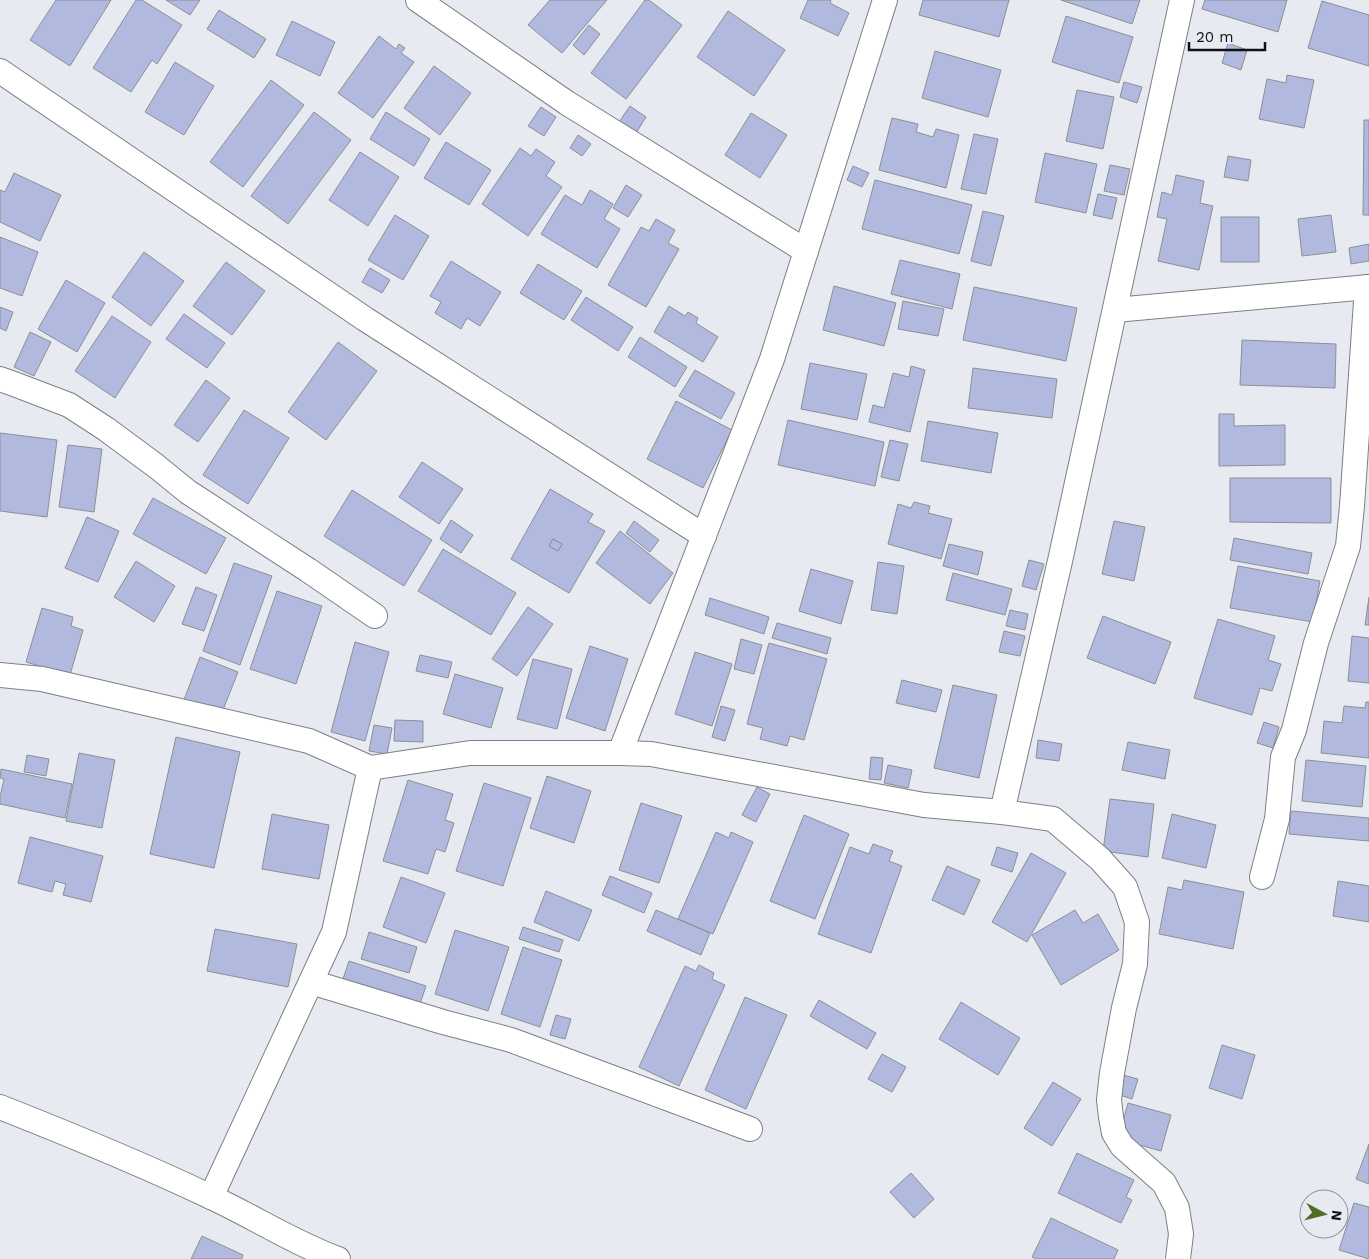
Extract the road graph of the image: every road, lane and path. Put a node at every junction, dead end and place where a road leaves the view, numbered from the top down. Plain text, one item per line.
1 (418, 0) edge
2 (885, 0) edge
3 (1182, 0) edge
4 (0, 71) edge
5 (806, 252) junction
6 (1368, 287) edge
7 (1115, 310) junction
8 (0, 379) edge
9 (704, 536) junction
10 (375, 616) dead end
11 (0, 675) edge
12 (620, 753) junction
13 (370, 768) junction
14 (1002, 812) junction
15 (1262, 877) dead end
16 (311, 982) junction
17 (0, 1107) edge
18 (750, 1129) dead end
19 (212, 1197) junction
20 (338, 1259) edge
21 (1178, 1259) edge

1 - 5 street
2 - 5 street
3 - 7 street
4 - 9 street
5 - 9 street
6 - 7 street
6 - 15 street
7 - 14 street
8 - 10 street
9 - 12 street
11 - 13 street
12 - 13 street
12 - 14 street
13 - 16 street
14 - 21 street
16 - 18 street
16 - 19 street
17 - 19 street
19 - 20 street

